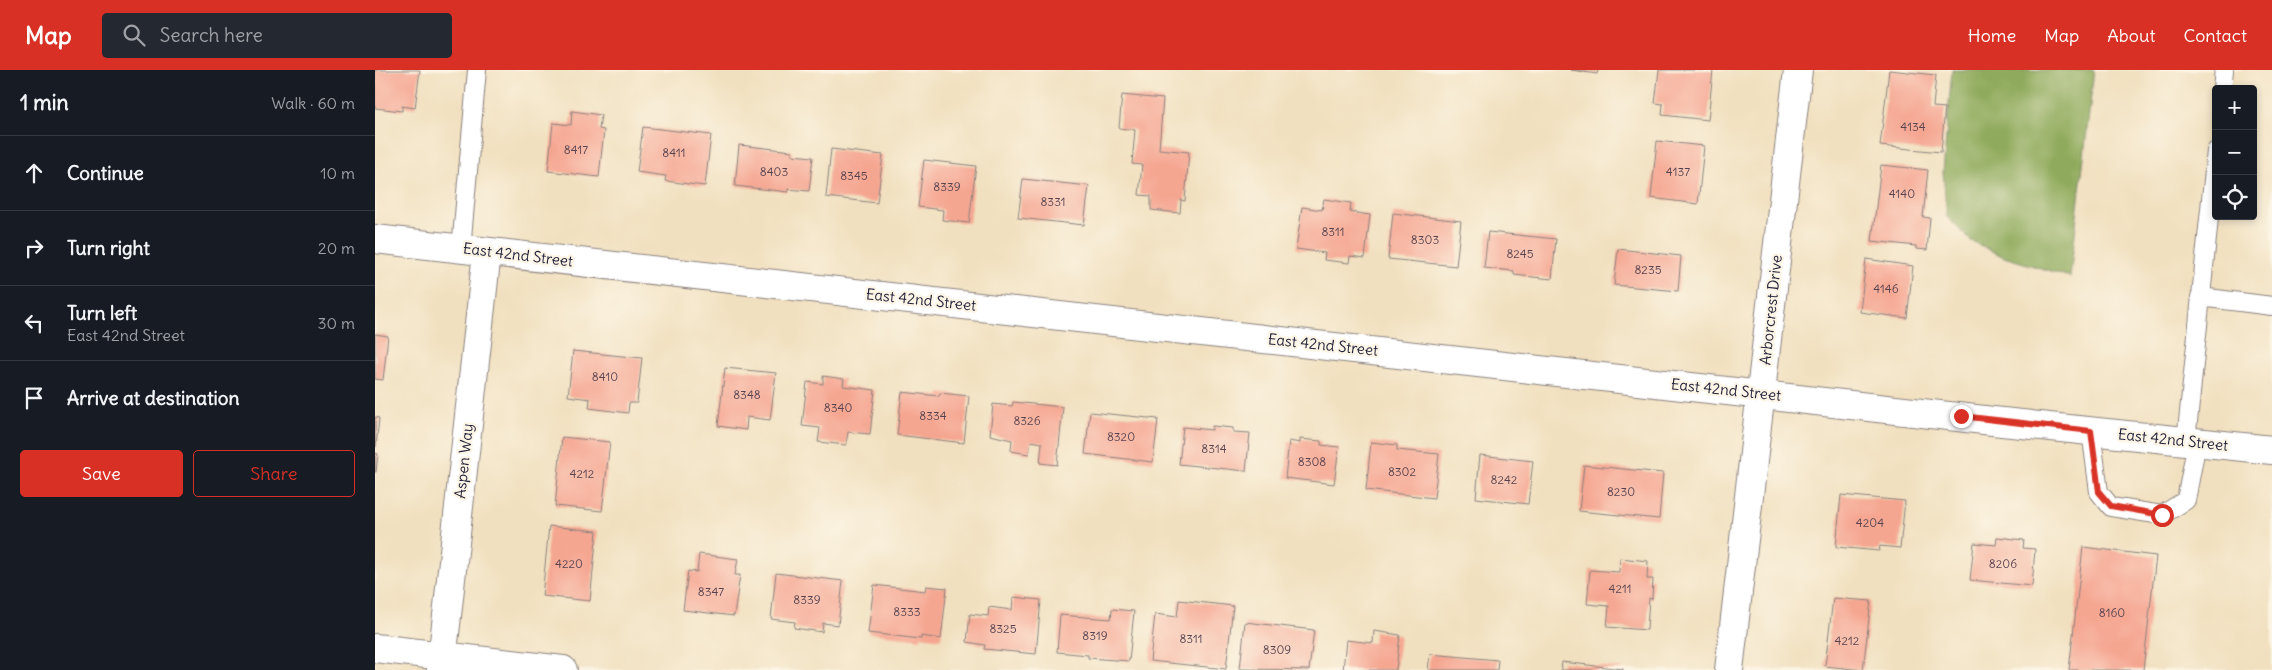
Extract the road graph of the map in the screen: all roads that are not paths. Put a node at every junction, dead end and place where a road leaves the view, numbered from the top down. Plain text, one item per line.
1 (477, 70) edge
2 (1798, 70) edge
3 (2224, 70) edge
4 (2222, 85) edge
5 (2213, 175) edge
6 (375, 238) edge
7 (474, 250) junction
8 (2201, 297) junction
9 (2272, 306) edge
10 (1761, 394) junction
11 (2091, 431) junction
12 (2192, 442) junction
13 (2272, 450) edge
14 (375, 648) edge
15 (442, 663) edge
16 (563, 670) edge
17 (1729, 670) edge

1 - 7 lane
2 - 10 street, Arborcrest Drive
3 - 4 lane
5 - 8 lane
6 - 7 street, East 42nd Street
7 - 10 street, East 42nd Street
7 - 15 street, Aspen Way
8 - 9 lane
8 - 12 lane
10 - 11 street, East 42nd Street
10 - 17 street, Arborcrest Drive
11 - 12 street, East 42nd Street
11 - 12 lane
12 - 13 street, East 42nd Street
14 - 15 street
15 - 16 street

